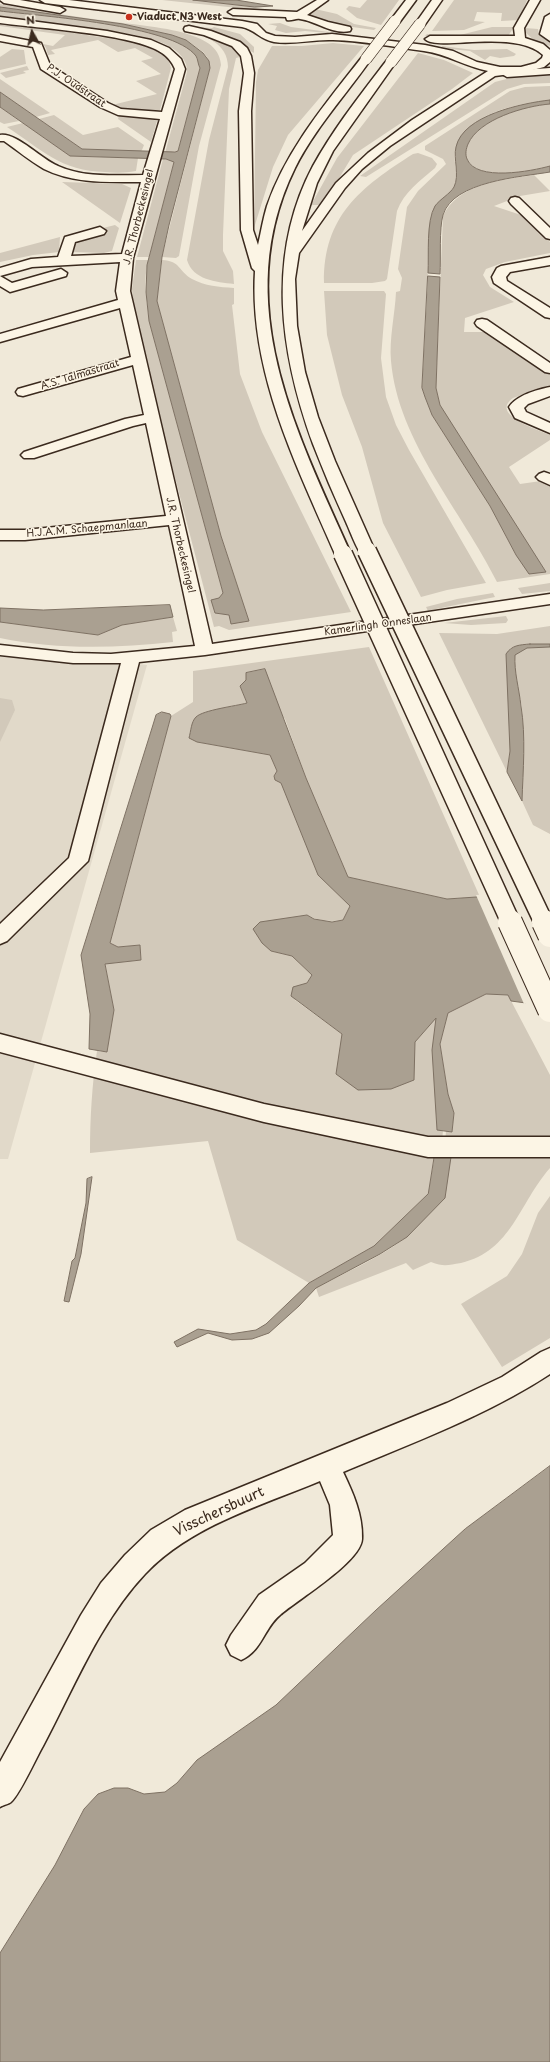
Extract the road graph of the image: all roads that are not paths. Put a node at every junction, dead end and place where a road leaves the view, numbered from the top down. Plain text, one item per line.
1 (4, 0) edge
2 (46, 0) edge
3 (322, 0) edge
4 (411, 0) edge
5 (438, 0) edge
6 (535, 0) edge
7 (61, 1) edge
8 (117, 4) edge
9 (299, 4) dead end
10 (157, 5) junction
11 (191, 7) dead end
12 (223, 11) dead end
13 (291, 15) junction
14 (550, 17) edge
15 (260, 19) junction
16 (0, 20) edge
17 (165, 25) dead end
18 (179, 28) dead end
19 (247, 29) junction
20 (346, 35) junction
21 (0, 38) edge
22 (550, 38) edge
23 (520, 40) junction
24 (427, 45) junction
25 (260, 49) junction
26 (546, 57) edge
27 (486, 71) junction
28 (508, 72) junction
29 (249, 73) junction
30 (452, 99) junction
31 (166, 116) junction
32 (0, 138) edge
33 (148, 179) junction
34 (515, 201) dead end
35 (100, 231) dead end
36 (550, 235) edge
37 (291, 255) junction
38 (127, 258) junction
39 (550, 261) edge
40 (63, 266) junction
41 (0, 272) edge
42 (260, 275) junction
43 (0, 280) edge
44 (125, 302) junction
45 (550, 314) edge
46 (482, 323) dead end
47 (2, 338) dead end
48 (138, 359) junction
49 (550, 369) edge
50 (550, 391) edge
51 (23, 392) dead end
52 (151, 418) junction
53 (550, 429) edge
54 (28, 456) dead end
55 (174, 520) junction
56 (0, 534) edge
57 (550, 599) edge
58 (0, 650) edge
59 (205, 650) junction
60 (131, 657) junction
61 (550, 935) edge
62 (0, 936) edge
63 (550, 1010) edge
64 (0, 1043) edge
65 (550, 1147) edge
66 (550, 1360) edge
67 (327, 1465) junction
68 (241, 1645) dead end
69 (0, 1791) edge

1 - 17 main road
2 - 7 main road
3 - 13 main road
4 - 42 main road, bridge
5 - 37 main road, bridge
6 - 23 main road
7 - 8 main road
8 - 10 main road
8 - 19 main road
9 - 13 main road
10 - 11 main road
10 - 15 main road
12 - 13 main road
13 - 15 main road
13 - 20 main road
14 - 22 main road
15 - 19 main road
16 - 31 main road, J.R. Thorbeckesingel
18 - 29 main road
19 - 20 main road
19 - 25 main road
20 - 24 main road
20 - 24 main road
20 - 25 main road
21 - 31 main road, P.J. Oudstraat
23 - 24 main road
23 - 26 main road
24 - 26 main road
24 - 27 main road
25 - 29 main road
26 - 27 main road
26 - 28 main road
27 - 28 main road
27 - 30 main road
28 - 30 main road
29 - 42 main road
30 - 37 main road
31 - 33 main road, J.R. Thorbeckesingel
32 - 33 main road
33 - 38 main road, J.R. Thorbeckesingel
34 - 36 main road
35 - 40 main road
37 - 61 main road, bridge
38 - 40 main road
38 - 44 main road, J.R. Thorbeckesingel
39 - 45 main road
40 - 41 main road
40 - 43 main road
42 - 63 main road, bridge
44 - 47 main road
44 - 48 main road, J.R. Thorbeckesingel
46 - 49 main road
48 - 51 main road, A.S. Talmastraat
48 - 52 main road, J.R. Thorbeckesingel
50 - 53 main road
52 - 54 main road
52 - 55 main road, J.R. Thorbeckesingel
55 - 56 main road, H.J.A.M. Schaepmanlaan
55 - 59 main road, J.R. Thorbeckesingel
57 - 59 main road, Kamerlingh Onneslaan
58 - 60 main road, Kamerlingh Onneslaan
59 - 60 main road, Kamerlingh Onneslaan
60 - 62 main road
64 - 65 main road
66 - 67 main road, Visschersbuurt
67 - 68 main road
67 - 69 main road, Visschersbuurt

